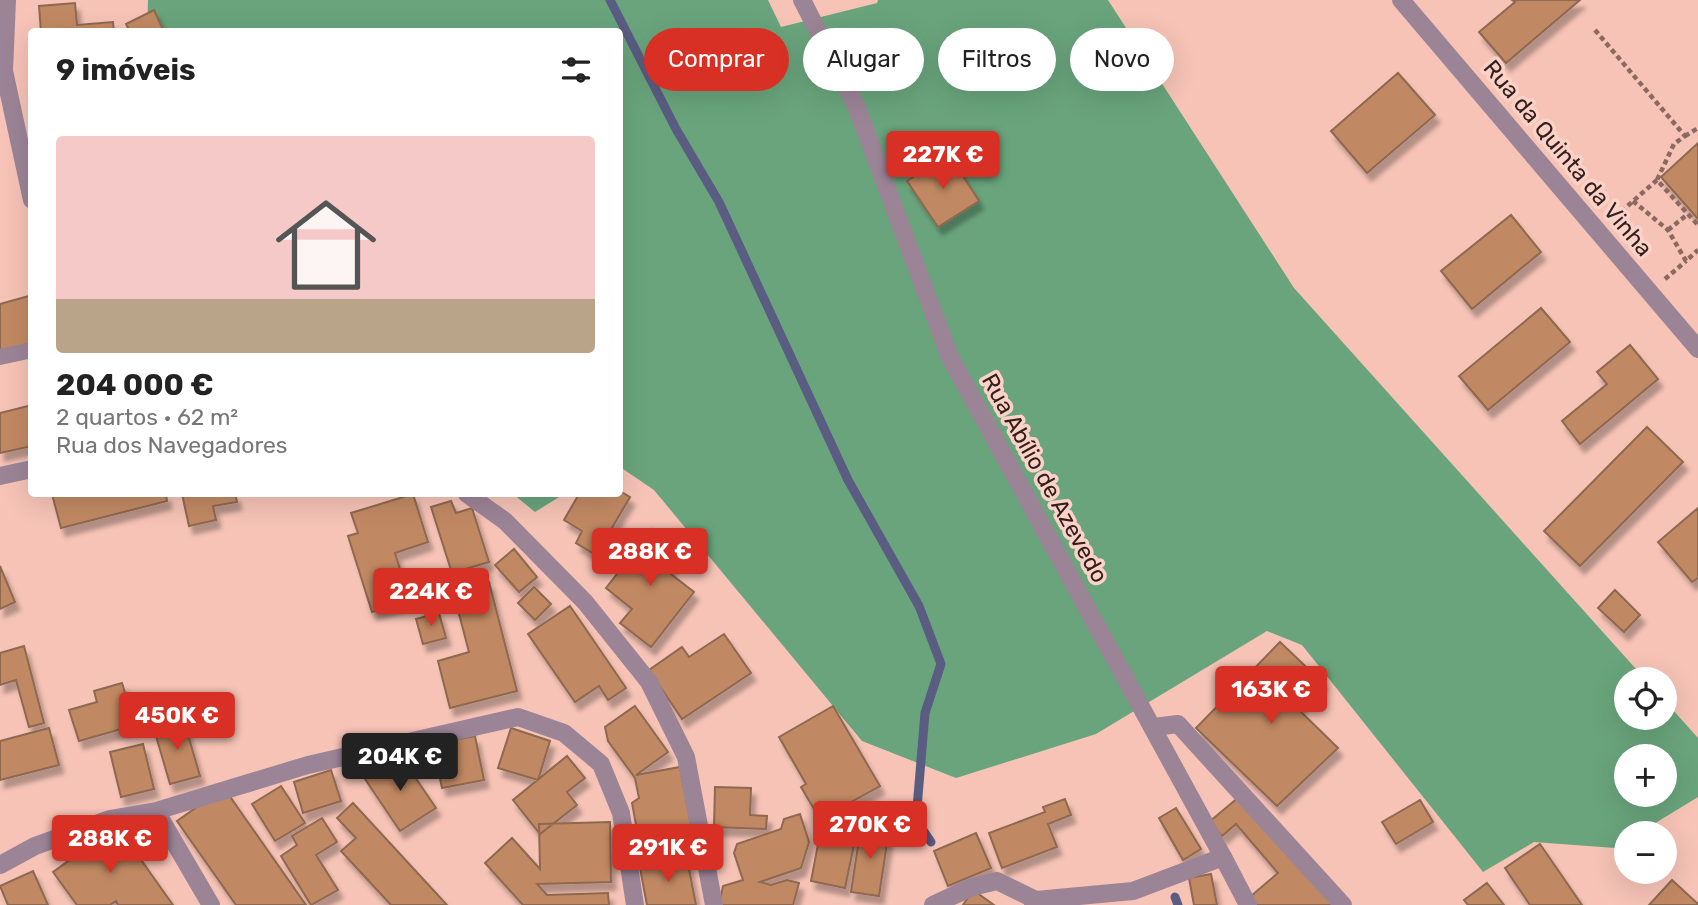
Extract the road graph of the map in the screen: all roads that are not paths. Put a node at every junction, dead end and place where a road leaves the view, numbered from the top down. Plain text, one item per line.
1 (7, 0) edge
2 (803, 0) edge
3 (1401, 0) edge
4 (28, 182) edge
5 (1698, 349) edge
6 (28, 351) edge
7 (0, 358) edge
8 (28, 470) edge
9 (0, 476) edge
10 (471, 497) edge
11 (1154, 727) junction
12 (156, 811) junction
13 (1223, 856) junction
14 (0, 865) edge
15 (1035, 902) edge
16 (211, 905) edge
17 (635, 905) edge
18 (713, 905) edge
19 (933, 905) edge
20 (1248, 905) edge
21 (1343, 905) edge

1 - 4 street
2 - 11 street, Rua Abílio de Azevedo
3 - 5 street, Rua da Quinta da Vinha
6 - 7 lane
8 - 9 street
10 - 18 street
11 - 13 street, Rua Abílio de Azevedo
11 - 21 street
12 - 14 street
12 - 16 street
12 - 17 street
13 - 15 street
13 - 20 street, Rua Abílio de Azevedo
15 - 19 street

